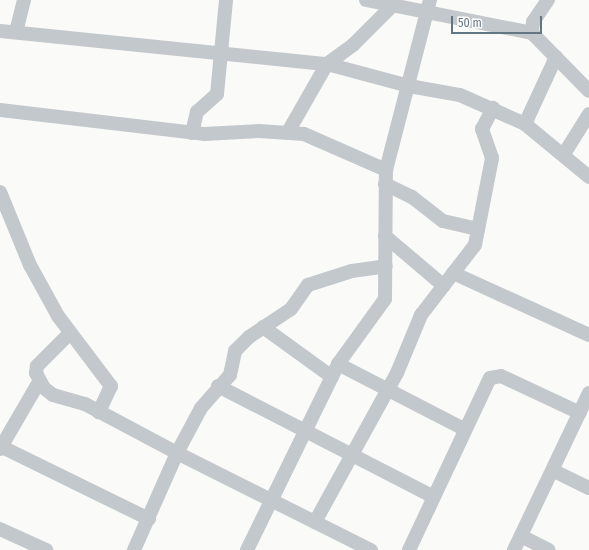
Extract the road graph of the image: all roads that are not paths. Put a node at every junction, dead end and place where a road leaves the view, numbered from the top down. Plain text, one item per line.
1 (24, 0) edge
2 (226, 0) edge
3 (366, 0) edge
4 (548, 0) edge
5 (394, 4) junction
6 (429, 5) edge
7 (0, 31) edge
8 (16, 32) junction
9 (532, 33) junction
10 (219, 52) junction
11 (556, 57) junction
12 (327, 64) junction
13 (409, 86) junction
14 (589, 91) edge
15 (493, 108) junction
16 (0, 110) edge
17 (589, 114) edge
18 (526, 124) junction
19 (288, 132) junction
20 (192, 133) junction
21 (564, 154) junction
22 (386, 177) junction
23 (589, 177) edge
24 (0, 192) edge
25 (478, 229) junction
26 (386, 236) junction
27 (386, 266) junction
28 (453, 273) junction
29 (444, 286) junction
30 (263, 327) junction
31 (70, 333) junction
32 (589, 335) edge
33 (338, 364) junction
34 (332, 377) junction
35 (39, 382) junction
36 (218, 386) junction
37 (386, 388) junction
38 (589, 394) edge
39 (99, 412) junction
40 (580, 413) junction
41 (464, 429) junction
42 (304, 431) junction
43 (0, 447) edge
44 (177, 453) junction
45 (350, 453) junction
46 (554, 471) junction
47 (589, 488) edge
48 (432, 496) junction
49 (270, 501) junction
50 (148, 519) junction
51 (315, 522) junction
52 (0, 528) edge
53 (521, 536) junction
54 (46, 550) edge
55 (134, 550) edge
56 (248, 550) edge
57 (371, 550) edge
58 (409, 550) edge
59 (514, 550) edge
60 (550, 550) edge

1 - 8 street
2 - 10 street
3 - 5 street
4 - 9 street
5 - 6 street
5 - 12 street
6 - 9 street
6 - 13 street
7 - 8 street
8 - 10 street
9 - 11 street
10 - 12 street
10 - 20 street
11 - 14 street
11 - 18 street
12 - 13 street
12 - 19 street
13 - 15 street
13 - 22 street
15 - 18 street
15 - 25 street
16 - 20 street
17 - 21 street
18 - 21 street
19 - 20 street
19 - 22 street
21 - 23 street
22 - 25 street
22 - 26 street
24 - 31 street
25 - 28 street
26 - 27 street
26 - 29 street
27 - 30 street
27 - 33 street
28 - 29 street
28 - 32 street
29 - 37 street
30 - 34 street
30 - 36 street
31 - 35 street
31 - 39 street
33 - 34 street
33 - 37 street
34 - 42 street
35 - 39 street
35 - 43 street
36 - 42 street
36 - 44 street
37 - 41 street
37 - 45 street
38 - 40 street
39 - 44 street
40 - 41 street
40 - 46 street
41 - 48 street
42 - 45 street
42 - 49 street
43 - 50 street
44 - 49 street
44 - 50 street
45 - 48 street
45 - 51 street
46 - 47 street
46 - 53 street
48 - 58 street
49 - 51 street
49 - 56 street
50 - 55 street
51 - 57 street
52 - 54 street
53 - 59 street
53 - 60 street

